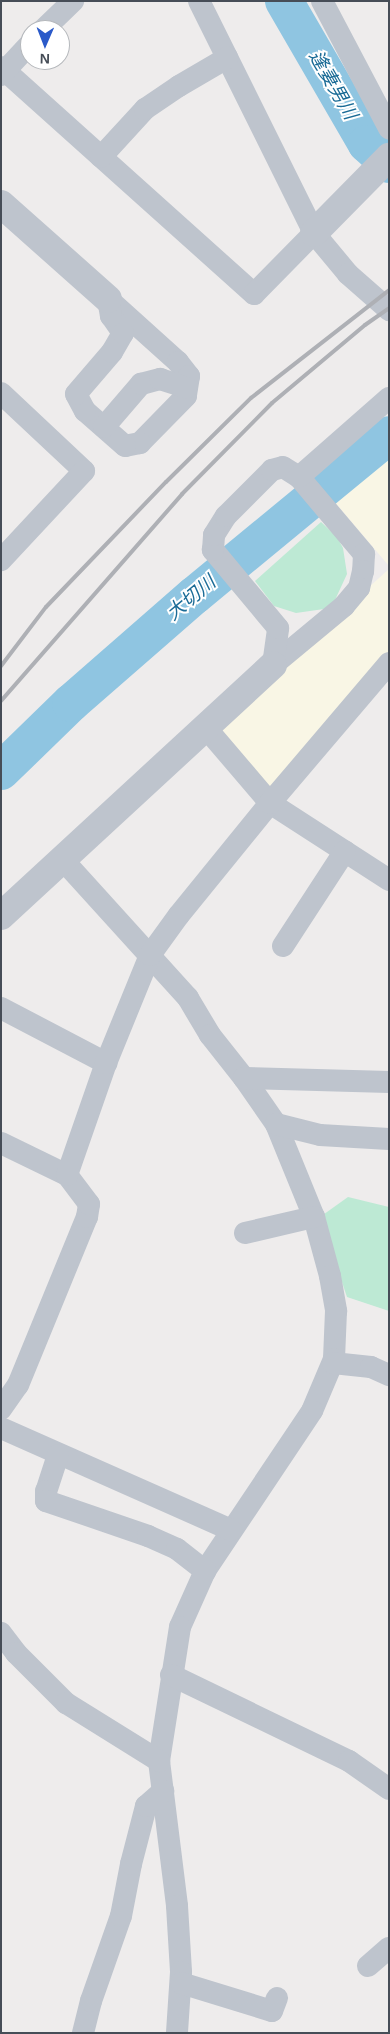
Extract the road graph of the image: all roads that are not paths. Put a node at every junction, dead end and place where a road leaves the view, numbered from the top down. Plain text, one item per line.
1 (73, 1) edge
2 (199, 1) edge
3 (322, 1) edge
4 (53, 20) edge
5 (20, 54) edge
6 (227, 58) junction
7 (3, 71) edge
8 (389, 128) edge
9 (101, 157) junction
10 (389, 157) edge
11 (1, 204) edge
12 (314, 234) junction
13 (108, 299) junction
14 (389, 310) edge
15 (123, 333) junction
16 (148, 335) junction
17 (187, 388) junction
18 (1, 393) edge
19 (389, 398) edge
20 (104, 427) junction
21 (298, 477) junction
22 (1, 560) edge
23 (278, 628) junction
24 (317, 628) junction
25 (273, 665) junction
26 (387, 669) edge
27 (206, 728) junction
28 (270, 803) junction
29 (345, 851) junction
30 (63, 860) junction
31 (389, 880) edge
32 (1, 916) edge
33 (283, 946) dead end
34 (150, 956) junction
35 (1, 1008) edge
36 (106, 1063) junction
37 (244, 1078) junction
38 (388, 1081) edge
39 (276, 1124) junction
40 (389, 1139) edge
41 (1, 1143) edge
42 (67, 1176) junction
43 (314, 1217) junction
44 (245, 1233) dead end
45 (333, 1363) junction
46 (389, 1375) edge
47 (1, 1409) edge
48 (1, 1428) edge
49 (58, 1454) junction
50 (231, 1530) junction
51 (205, 1571) junction
52 (1, 1633) edge
53 (171, 1675) junction
54 (159, 1762) junction
55 (389, 1789) edge
56 (163, 1791) junction
57 (389, 1948) edge
58 (368, 1966) dead end
59 (181, 1983) junction
60 (277, 1998) dead end
61 (83, 2033) edge
62 (178, 2033) edge

1 - 4 street
2 - 6 street
3 - 8 street
5 - 7 street
6 - 9 street
6 - 12 street
7 - 9 street
9 - 12 street
10 - 12 street
11 - 13 street
12 - 14 street
13 - 15 street
13 - 16 street
15 - 16 street
15 - 20 street
16 - 17 street
17 - 20 street
17 - 20 street
18 - 22 street
19 - 21 street
21 - 23 street
21 - 24 street
23 - 24 street
23 - 25 street
24 - 25 street
25 - 27 street
26 - 28 street
27 - 28 street
27 - 30 street
28 - 29 street
28 - 34 street
29 - 31 street
29 - 33 street
30 - 32 street
30 - 34 street
34 - 36 street
34 - 37 street
35 - 36 street
36 - 42 street
37 - 38 street
37 - 39 street
39 - 40 street
39 - 43 street
41 - 42 street
42 - 47 street
43 - 44 street
43 - 45 street
45 - 46 street
45 - 50 street
48 - 49 street
49 - 50 street
49 - 51 street
50 - 51 street
51 - 53 street
52 - 54 street
53 - 54 street
53 - 55 street
54 - 56 street
56 - 59 street
56 - 61 street
57 - 58 street
59 - 60 street
59 - 62 street

